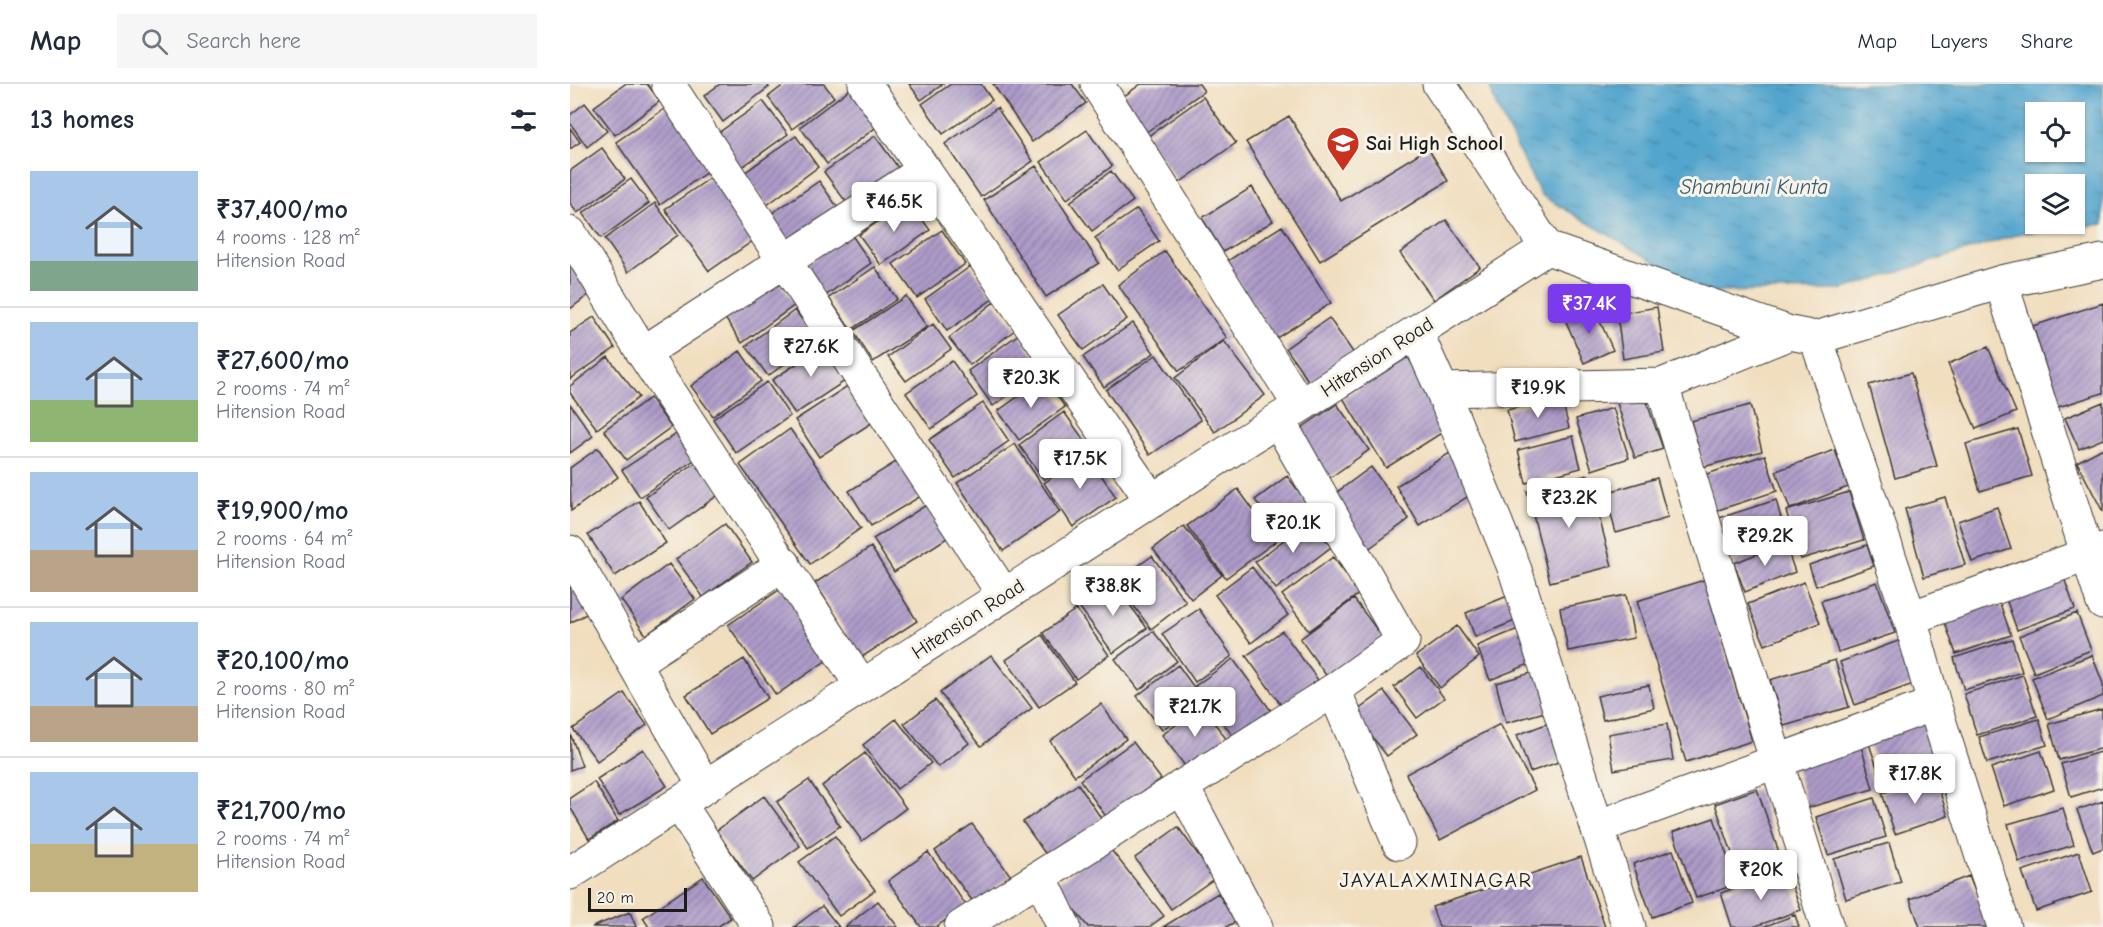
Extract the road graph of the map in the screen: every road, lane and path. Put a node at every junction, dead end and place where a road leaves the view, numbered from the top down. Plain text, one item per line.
1 (668, 84) edge
2 (865, 84) edge
3 (1097, 84) edge
4 (1439, 84) edge
5 (925, 170) junction
6 (570, 233) edge
7 (1547, 248) junction
8 (785, 260) junction
9 (2103, 261) edge
10 (2001, 282) junction
11 (1416, 332) junction
12 (1803, 336) junction
13 (644, 353) junction
14 (1662, 385) junction
15 (1442, 390) junction
16 (1289, 413) junction
17 (1152, 501) junction
18 (2095, 551) edge
19 (570, 552) edge
20 (784, 564) junction
21 (1005, 596) junction
22 (2103, 603) edge
23 (1910, 618) junction
24 (634, 663) junction
25 (862, 686) junction
26 (1334, 690) junction
27 (1934, 704) junction
28 (1777, 763) junction
29 (1182, 786) junction
30 (692, 795) junction
31 (1597, 827) junction
32 (1399, 843) dead end
33 (570, 873) edge
34 (1040, 877) junction
35 (759, 927) edge
36 (961, 927) edge
37 (1064, 927) edge
38 (1256, 927) edge
39 (1629, 927) edge
40 (1827, 927) edge
41 (2004, 927) edge

1 - 8 street
2 - 5 street
3 - 16 street
4 - 7 street
5 - 8 street
5 - 17 street
6 - 13 street
7 - 11 street, Hitension Road
7 - 12 street
8 - 13 street
8 - 21 street
9 - 10 street
10 - 12 street
10 - 18 street
11 - 15 street
11 - 16 street, Hitension Road
12 - 14 street
12 - 23 street
13 - 20 street
14 - 15 street
14 - 28 street
15 - 31 street
16 - 17 street, Hitension Road
16 - 26 street
17 - 21 street, Hitension Road
18 - 22 street
18 - 23 street
19 - 24 street
20 - 24 street
20 - 25 street
21 - 25 street, Hitension Road
23 - 27 street
24 - 30 street
25 - 30 street, Hitension Road
26 - 29 street
26 - 32 street
27 - 28 street
27 - 41 street
28 - 31 street
28 - 40 street
29 - 34 street
29 - 38 street
30 - 33 street, Hitension Road
30 - 35 street
31 - 39 street
34 - 36 street
34 - 37 street

